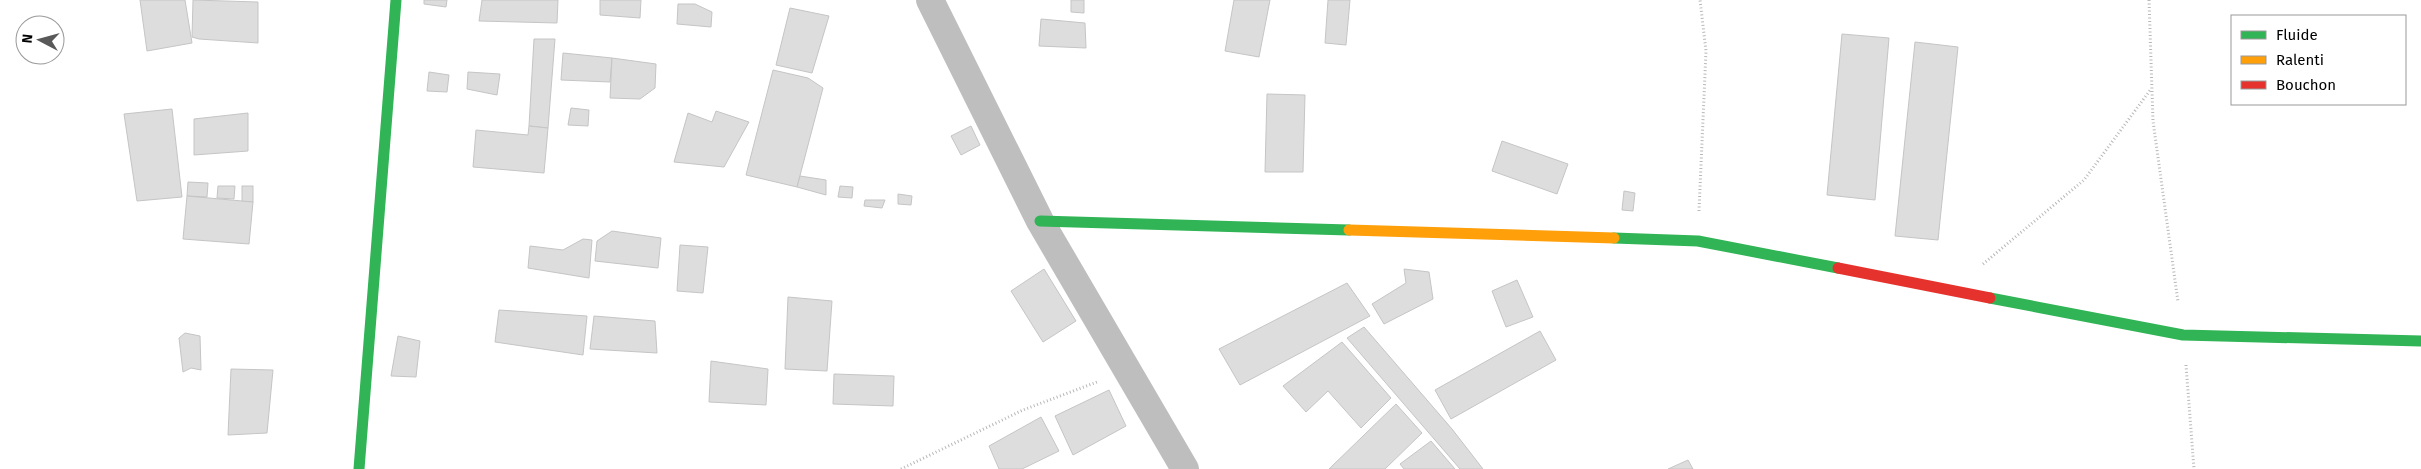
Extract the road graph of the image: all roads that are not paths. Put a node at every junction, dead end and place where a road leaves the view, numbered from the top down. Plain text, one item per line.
1 (396, 0) edge
2 (930, 0) edge
3 (1040, 221) junction
4 (2421, 341) edge
5 (359, 469) edge
6 (1185, 469) edge

1 - 5 street
2 - 3 street
3 - 4 street
3 - 6 street

